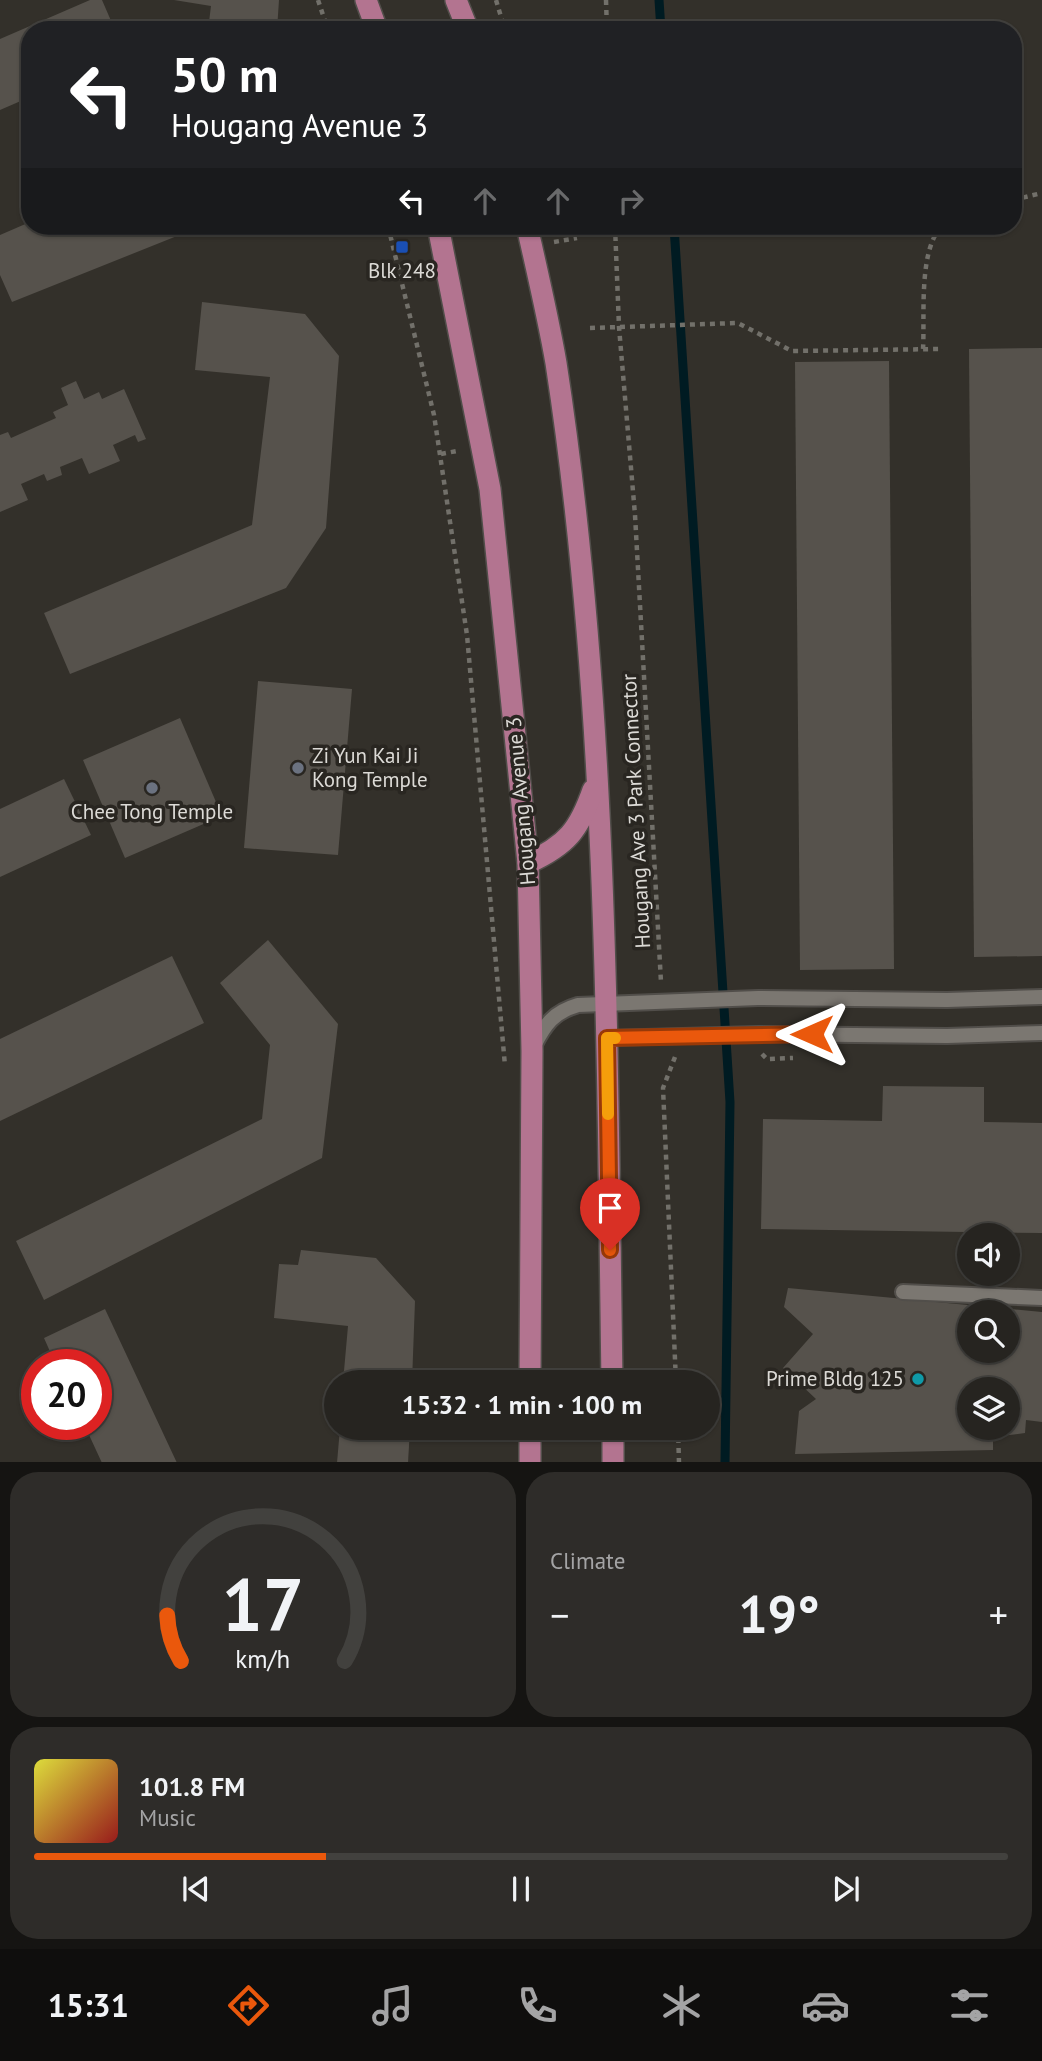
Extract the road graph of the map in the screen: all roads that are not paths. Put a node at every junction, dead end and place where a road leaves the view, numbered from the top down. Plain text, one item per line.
1 (366, 0) edge
2 (456, 0) edge
3 (374, 21) edge
4 (464, 21) edge
5 (440, 235) edge
6 (529, 235) edge
7 (596, 782) junction
8 (528, 863) junction
9 (1042, 997) edge
10 (608, 1002) junction
11 (1042, 1033) edge
12 (607, 1038) junction
13 (532, 1051) junction
14 (903, 1292) dead end
15 (1042, 1298) edge
16 (530, 1370) edge
17 (612, 1370) edge
18 (530, 1440) edge
19 (613, 1440) edge
20 (530, 1462) edge
21 (613, 1462) edge

1 - 3 highway
2 - 4 highway
5 - 8 highway, Hougang Avenue 3
6 - 7 highway
7 - 8 highway
7 - 10 highway
8 - 13 highway, Hougang Avenue 3
9 - 10 lane
10 - 12 highway
10 - 13 lane
11 - 12 lane
12 - 17 highway
13 - 16 highway, Hougang Avenue 3
14 - 15 lane
18 - 20 highway
19 - 21 highway

